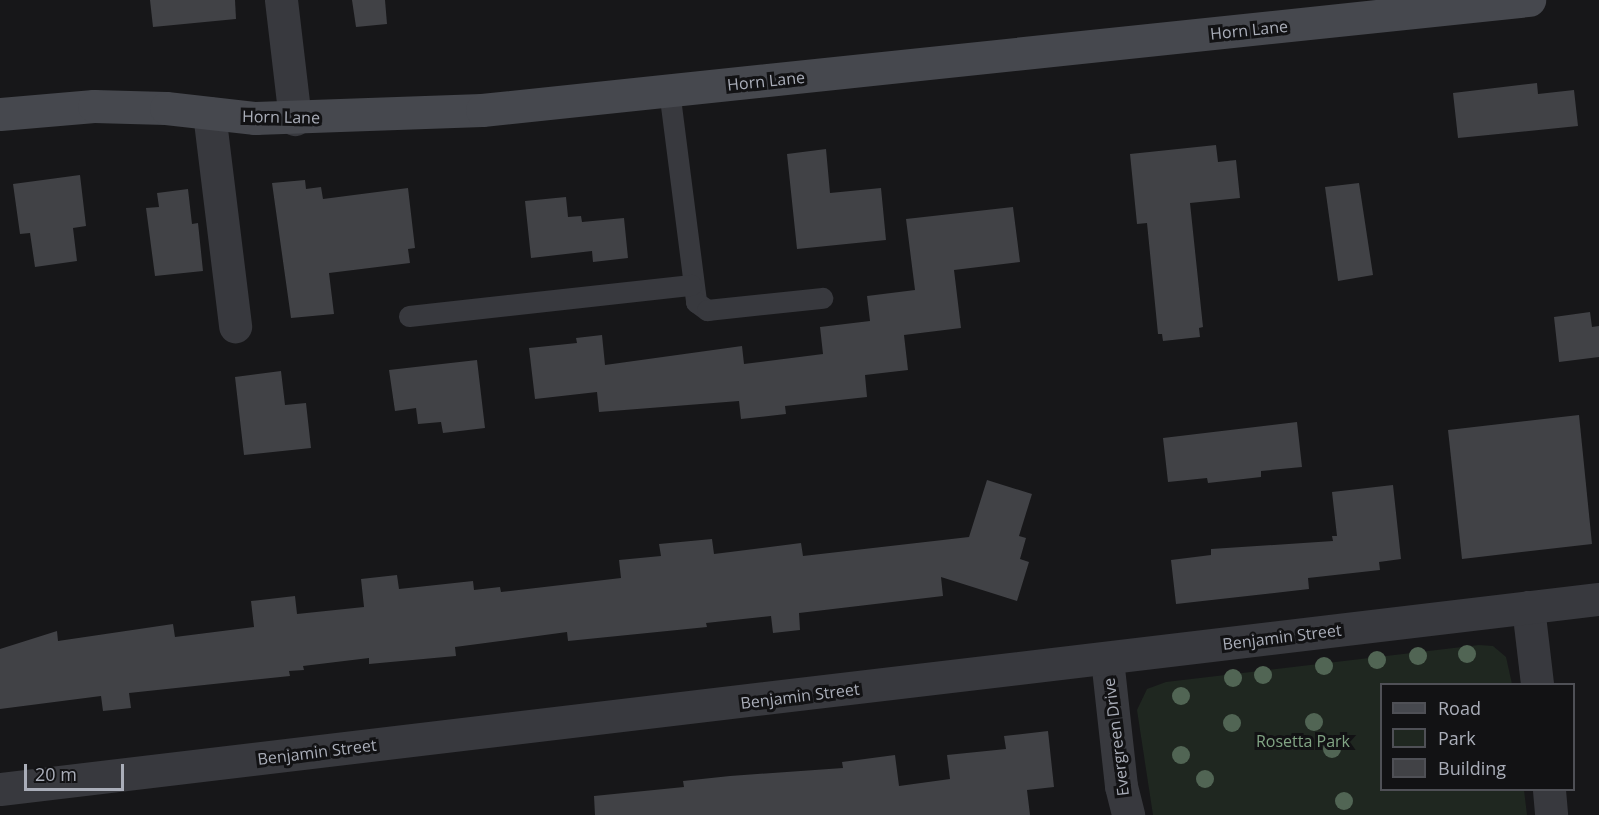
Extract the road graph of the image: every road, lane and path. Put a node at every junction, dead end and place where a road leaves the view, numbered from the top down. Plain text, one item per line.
1 (281, 0) edge
2 (1529, 0) edge
3 (669, 90) junction
4 (209, 113) junction
5 (0, 114) edge
6 (295, 118) junction
7 (691, 285) junction
8 (822, 298) dead end
9 (409, 316) dead end
10 (235, 326) dead end
11 (1599, 599) edge
12 (1528, 607) junction
13 (1107, 659) junction
14 (1537, 683) edge
15 (0, 789) edge
16 (1549, 791) edge
17 (1128, 815) edge
18 (1551, 815) edge

1 - 6 street
2 - 3 street, Horn Lane
3 - 6 street, Horn Lane
3 - 7 lane
4 - 5 street, Horn Lane
4 - 6 street, Horn Lane
4 - 10 street
7 - 8 lane
7 - 9 lane
11 - 12 street, Benjamin Street
12 - 13 street, Benjamin Street
12 - 14 street
13 - 15 street, Benjamin Street
13 - 17 street, Evergreen Drive
16 - 18 street

